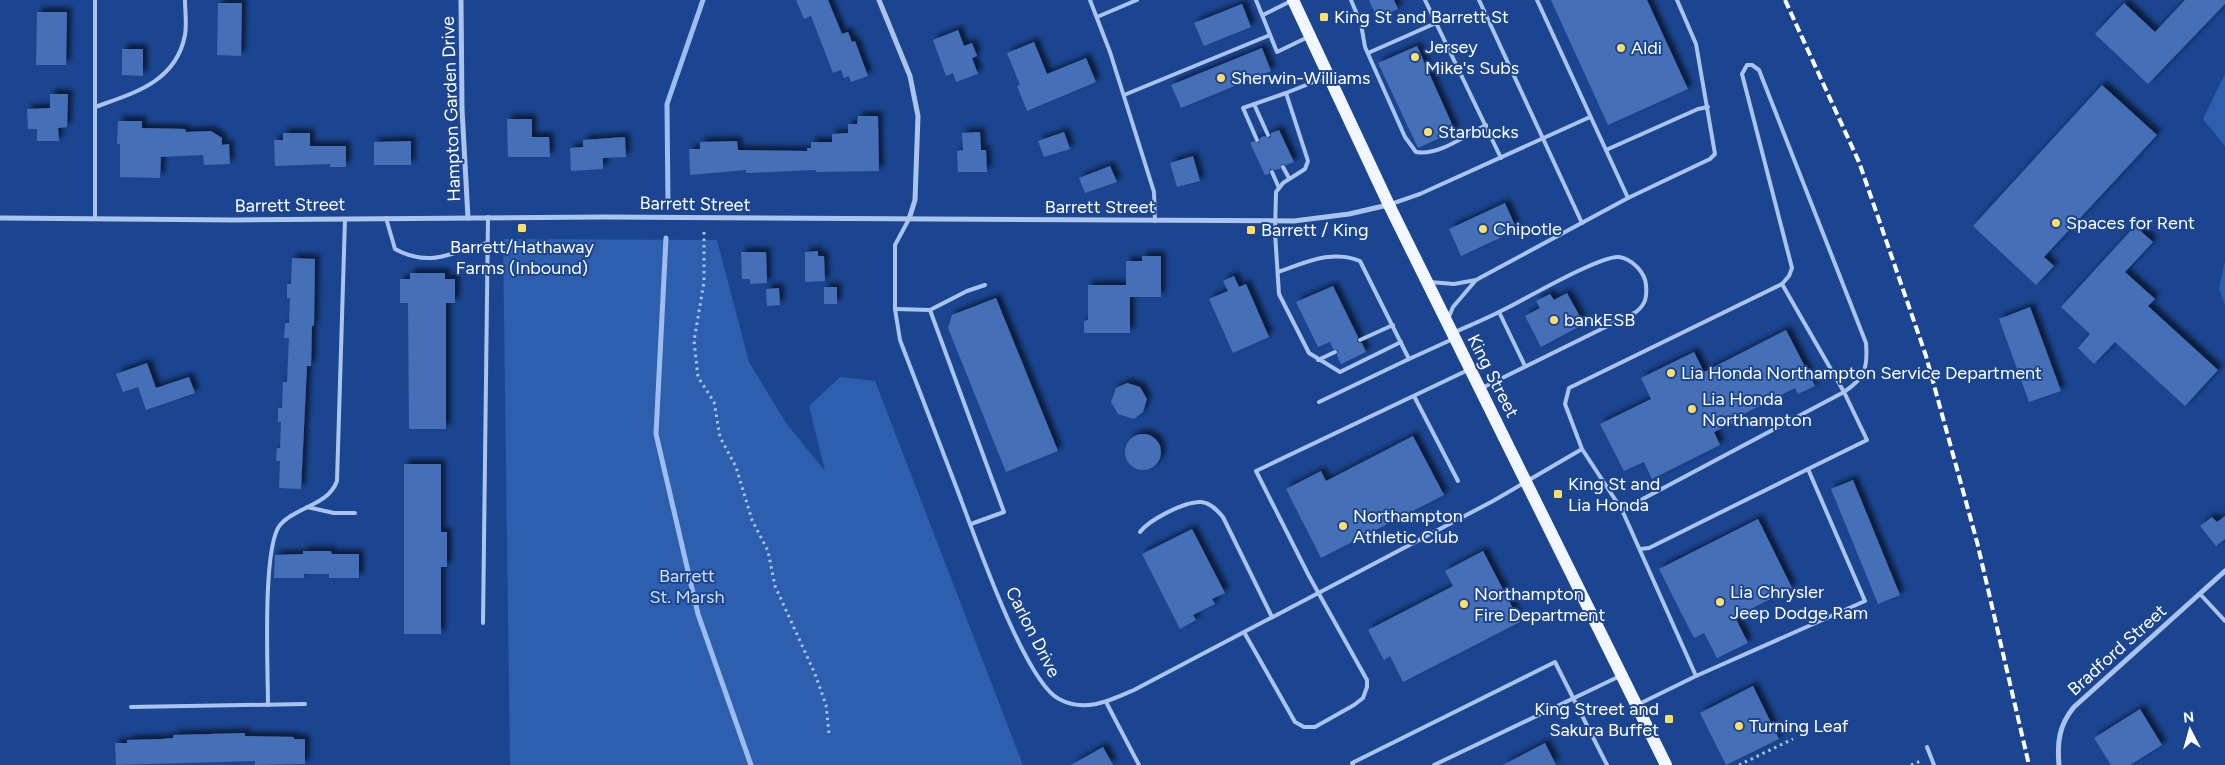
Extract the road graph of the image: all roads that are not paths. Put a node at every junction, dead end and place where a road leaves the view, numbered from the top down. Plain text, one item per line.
1 (96, 0) edge
2 (186, 0) edge
3 (461, 0) edge
4 (879, 0) edge
5 (1090, 0) edge
6 (1137, 0) edge
7 (1256, 0) edge
8 (1293, 0) edge
9 (1351, 0) edge
10 (1425, 0) edge
11 (1479, 0) edge
12 (1537, 0) edge
13 (1677, 0) edge
14 (1263, 15) junction
15 (1097, 17) junction
16 (1436, 23) junction
17 (1270, 35) junction
18 (1310, 36) junction
19 (1368, 54) junction
20 (1328, 76) junction
21 (1286, 93) junction
22 (1124, 95) junction
23 (1254, 104) junction
24 (95, 107) junction
25 (1708, 107) junction
26 (1590, 117) junction
27 (1486, 125) junction
28 (1268, 135) dead end
29 (1544, 138) junction
30 (1257, 140) dead end
31 (1606, 150) junction
32 (1501, 158) junction
33 (1283, 167) dead end
34 (1272, 172) dead end
35 (1289, 178) junction
36 (1279, 188) junction
37 (1628, 198) junction
38 (1389, 205) junction
39 (488, 217) junction
40 (0, 218) edge
41 (345, 218) junction
42 (386, 218) junction
43 (468, 218) junction
44 (95, 219) junction
45 (909, 219) junction
46 (1155, 221) junction
47 (1275, 221) junction
48 (1582, 223) junction
49 (487, 243) junction
50 (1278, 272) junction
51 (1476, 280) junction
52 (1427, 282) junction
53 (1782, 284) junction
54 (985, 285) dead end
55 (895, 309) junction
56 (930, 310) junction
57 (1499, 312) junction
58 (1393, 325) junction
59 (1451, 332) junction
60 (1360, 340) dead end
61 (1401, 342) junction
62 (1335, 352) dead end
63 (1409, 359) junction
64 (1318, 360) junction
65 (1525, 366) junction
66 (1470, 369) junction
67 (1480, 389) junction
68 (1844, 392) junction
69 (1414, 396) junction
70 (1319, 402) dead end
71 (1582, 449) junction
72 (1808, 469) junction
73 (1458, 480) dead end
74 (1526, 482) junction
75 (307, 507) junction
76 (1622, 510) junction
77 (355, 513) dead end
78 (970, 524) junction
79 (1140, 532) dead end
80 (1640, 549) junction
81 (2225, 571) edge
82 (1318, 592) junction
83 (2200, 594) junction
84 (1272, 617) junction
85 (2225, 621) edge
86 (483, 623) dead end
87 (1244, 632) junction
88 (1622, 675) junction
89 (1696, 676) junction
90 (1574, 698) junction
91 (1106, 702) junction
92 (305, 704) dead end
93 (268, 705) junction
94 (1637, 705) junction
95 (131, 707) dead end
96 (1927, 748) dead end
97 (1139, 765) edge
98 (1353, 765) edge
99 (1434, 765) edge
100 (1607, 765) edge
101 (1666, 765) edge
102 (1934, 765) edge
103 (2059, 765) edge

1 - 24 lane
2 - 24 lane
3 - 43 street, Hampton Garden Drive
4 - 45 street
5 - 15 lane
6 - 15 lane
7 - 14 lane
8 - 14 lane
8 - 18 main road, King Street
9 - 19 lane
10 - 16 lane
11 - 29 lane
12 - 26 lane
13 - 25 lane
14 - 17 lane
15 - 22 lane
16 - 19 lane
16 - 27 lane
17 - 18 lane
17 - 22 lane
18 - 20 main road, King Street
19 - 27 lane
20 - 21 lane
20 - 38 main road, King Street
21 - 23 lane
21 - 35 lane
22 - 46 lane
23 - 28 lane
23 - 30 lane
24 - 44 lane
25 - 31 lane
25 - 37 lane
26 - 29 lane
26 - 31 lane
27 - 32 lane
29 - 32 lane
29 - 48 lane
31 - 37 lane
32 - 38 lane
33 - 35 lane
34 - 36 lane
35 - 36 lane
36 - 47 lane
37 - 48 lane
38 - 47 street, Barrett Street
38 - 52 main road, King Street
39 - 43 street, Barrett Street
39 - 45 street, Barrett Street
39 - 49 lane
40 - 44 street, Barrett Street
41 - 42 street, Barrett Street
41 - 44 street, Barrett Street
41 - 75 lane
42 - 43 street, Barrett Street
42 - 49 lane
45 - 46 street, Barrett Street
45 - 55 lane, Carlon Drive
46 - 47 street, Barrett Street
47 - 50 lane
48 - 51 lane
49 - 86 lane
50 - 58 lane
50 - 64 lane
51 - 52 lane
51 - 59 lane
52 - 59 main road, King Street
53 - 68 lane
53 - 68 lane
53 - 71 lane
54 - 56 lane
55 - 56 lane
55 - 78 lane, Carlon Drive
56 - 78 lane
57 - 59 lane
57 - 65 lane
57 - 65 lane
58 - 60 lane
58 - 61 lane
59 - 63 lane
59 - 66 main road, King Street
61 - 63 lane
61 - 64 lane
62 - 64 lane
63 - 70 lane
65 - 67 lane
66 - 67 main road, King Street
66 - 69 lane
67 - 74 main road, King Street
68 - 72 lane
68 - 76 lane
69 - 73 lane
69 - 82 lane
71 - 74 lane, Carlon Drive
71 - 76 lane
72 - 80 lane
72 - 89 lane
74 - 82 lane, Carlon Drive
74 - 88 main road, King Street
75 - 77 lane
75 - 93 lane
76 - 80 lane
78 - 91 lane, Carlon Drive
79 - 84 lane
80 - 89 lane
81 - 83 street, Bradford Street
82 - 84 lane, Carlon Drive
82 - 87 lane
83 - 85 lane
83 - 103 street, Bradford Street
84 - 87 lane, Carlon Drive
87 - 91 lane, Carlon Drive
88 - 90 lane
88 - 94 main road, King Street
89 - 94 lane
90 - 98 lane
90 - 99 lane
90 - 100 lane
91 - 97 lane
92 - 93 lane
93 - 95 lane
94 - 101 main road, King Street
96 - 102 lane

